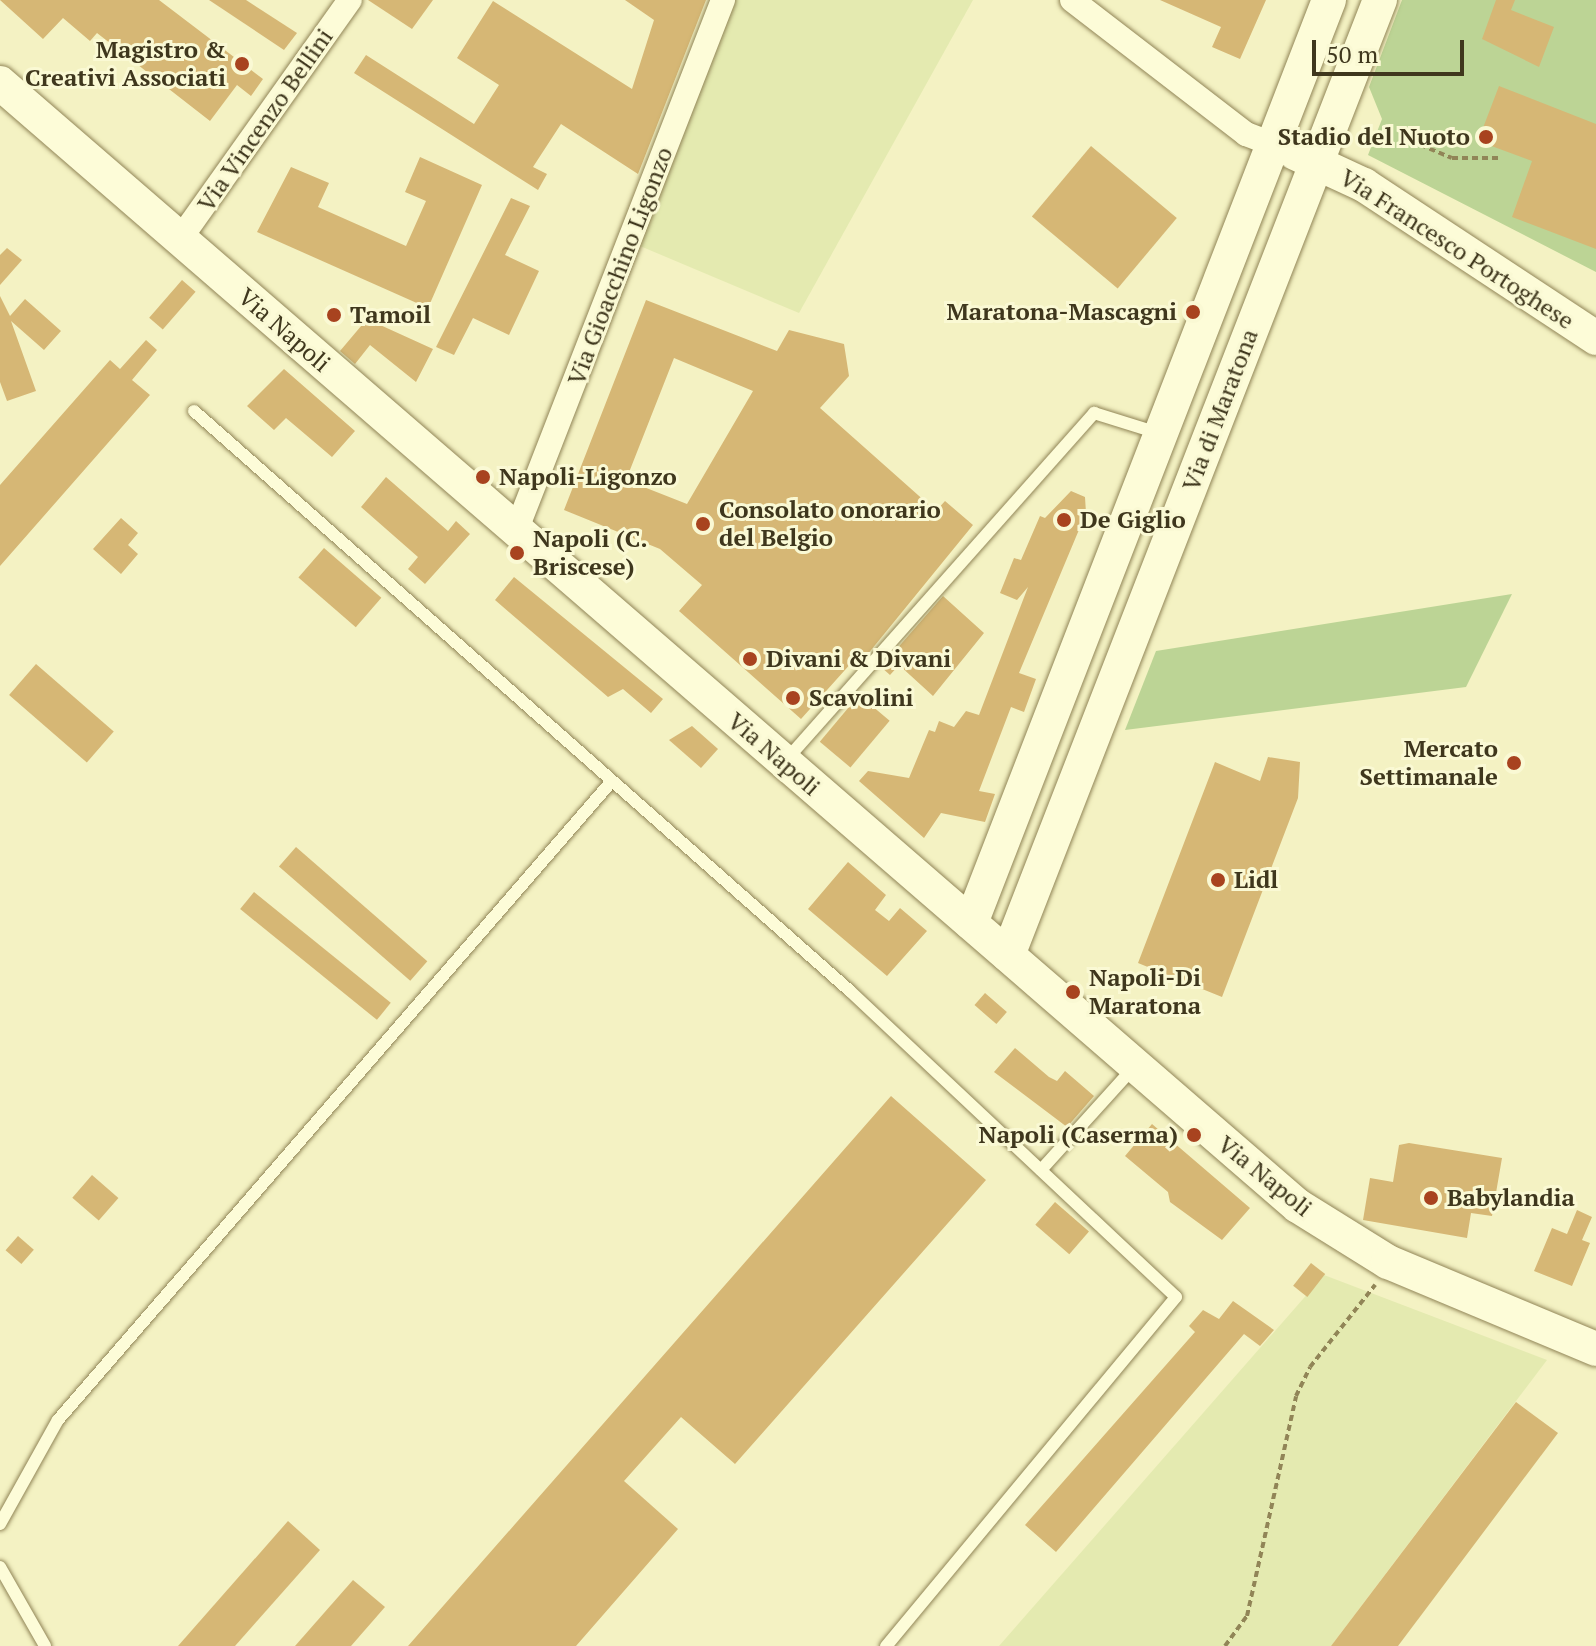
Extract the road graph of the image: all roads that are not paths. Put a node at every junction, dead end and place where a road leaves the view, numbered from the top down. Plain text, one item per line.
1 (350, 0) edge
2 (723, 0) edge
3 (1329, 0) edge
4 (1380, 0) edge
5 (1075, 1) edge
6 (0, 83) edge
7 (1272, 144) junction
8 (1316, 162) junction
9 (180, 239) junction
10 (1596, 338) edge
11 (194, 411) dead end
12 (1161, 434) junction
13 (516, 531) junction
14 (784, 762) junction
15 (612, 781) junction
16 (971, 923) junction
17 (1008, 955) junction
18 (1134, 1067) junction
19 (1041, 1170) junction
20 (1596, 1349) edge
21 (0, 1524) edge
22 (0, 1567) edge
23 (45, 1646) edge
24 (886, 1646) edge

1 - 9 street, Via Vincenzo Bellini
2 - 13 street, Via Gioacchino Ligonzo
3 - 7 main road, Via di Maratona
4 - 8 main road, Via di Maratona
5 - 7 street
6 - 9 main road, Via Napoli
7 - 8 main road, Via Francesco Portoghese
7 - 12 main road, Via di Maratona
8 - 10 main road, Via Francesco Portoghese
8 - 17 main road, Via di Maratona
9 - 13 main road, Via Napoli
11 - 15 lane
12 - 14 lane
12 - 16 main road, Via di Maratona
13 - 14 main road, Via Napoli
14 - 16 main road, Via Napoli
15 - 19 lane
15 - 21 lane
16 - 17 main road, Via Napoli
17 - 18 main road, Via Napoli
18 - 19 lane
18 - 20 main road, Via Napoli
19 - 24 lane
22 - 23 lane

